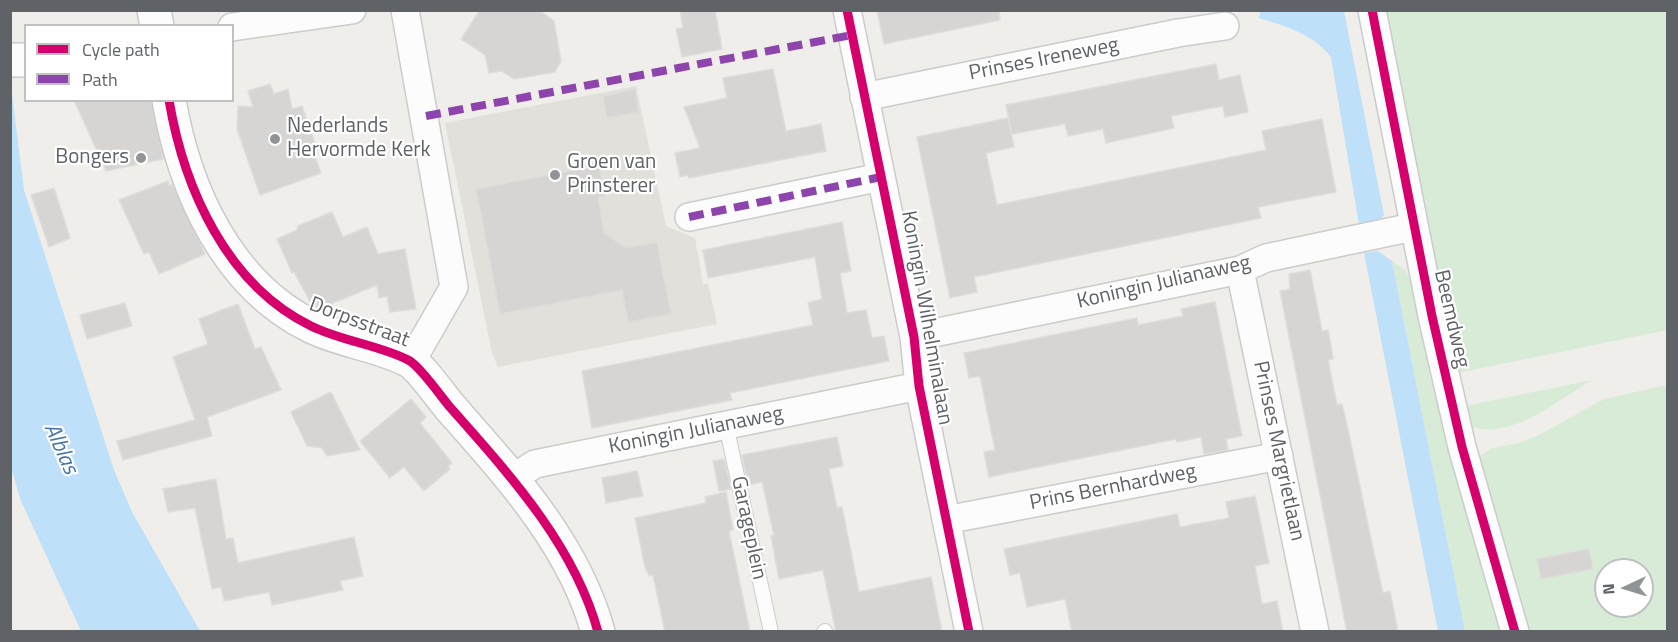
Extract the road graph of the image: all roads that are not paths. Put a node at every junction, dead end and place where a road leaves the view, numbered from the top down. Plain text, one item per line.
1 (352, 10) edge
2 (405, 10) edge
3 (847, 10) edge
4 (1372, 10) edge
5 (1176, 22) edge
6 (1225, 26) dead end
7 (234, 27) edge
8 (864, 96) junction
9 (169, 102) edge
10 (882, 177) junction
11 (689, 217) dead end
12 (1413, 227) junction
13 (1240, 270) junction
14 (914, 337) junction
15 (411, 362) junction
16 (919, 386) junction
17 (726, 425) junction
18 (1279, 456) junction
19 (513, 478) junction
20 (946, 519) junction
21 (598, 632) edge
22 (771, 632) edge
23 (969, 632) edge
24 (1315, 632) edge
25 (1515, 632) edge

1 - 7 street
2 - 15 street
3 - 8 street, Koningin Wilhelminalaan
4 - 12 street, Beemdweg
5 - 6 street, Prinses Ireneweg
5 - 8 street, Prinses Ireneweg
8 - 10 street, Koningin Wilhelminalaan
9 - 15 street, Dorpsstraat
10 - 11 street
10 - 14 street, Koningin Wilhelminalaan
12 - 13 street, Koningin Julianaweg
12 - 25 street, Beemdweg
13 - 14 street, Koningin Julianaweg
13 - 18 street, Prinses Margrietlaan
14 - 16 street, Koningin Wilhelminalaan
15 - 19 street, Dorpsstraat
16 - 17 street, Koningin Julianaweg
16 - 20 street, Koningin Wilhelminalaan
17 - 19 street, Koningin Julianaweg
17 - 22 lane, Garageplein
18 - 20 street, Prins Bernhardweg
18 - 24 street, Prinses Margrietlaan
19 - 21 street, Dorpsstraat
20 - 23 street, Koningin Wilhelminalaan

